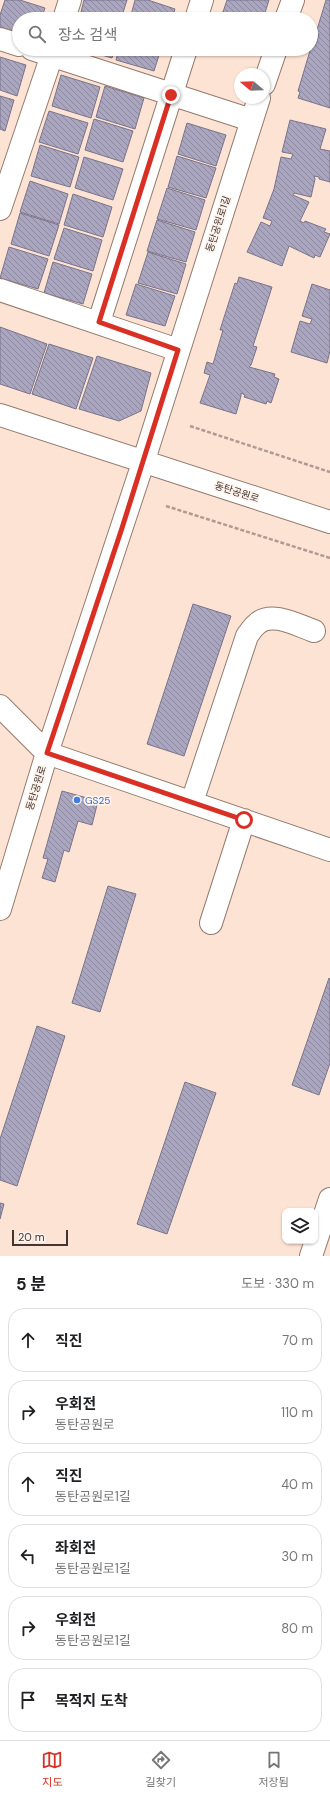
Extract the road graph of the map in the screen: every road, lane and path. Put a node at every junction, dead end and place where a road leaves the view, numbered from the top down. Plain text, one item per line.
1 (70, 0) edge
2 (202, 0) edge
3 (293, 0) edge
4 (66, 12) edge
5 (198, 12) edge
6 (289, 12) edge
7 (0, 39) edge
8 (12, 43) edge
9 (52, 56) edge
10 (64, 56) edge
11 (184, 56) edge
12 (274, 56) edge
13 (269, 68) edge
14 (171, 95) junction
15 (257, 104) edge
16 (251, 120) junction
17 (0, 209) edge
18 (0, 290) edge
19 (99, 322) junction
20 (178, 350) junction
21 (0, 415) edge
22 (190, 426) dead end
23 (143, 463) junction
24 (330, 472) edge
25 (166, 506) dead end
26 (330, 522) edge
27 (330, 558) edge
28 (314, 631) dead end
29 (0, 706) edge
30 (47, 753) junction
31 (192, 802) junction
32 (244, 820) junction
33 (330, 850) edge
34 (0, 909) edge
35 (211, 923) dead end
36 (330, 1199) edge
37 (311, 1256) edge

1 - 4 street
2 - 5 street
3 - 6 street
7 - 8 street
9 - 17 street
10 - 14 street
11 - 14 street
12 - 13 street
14 - 16 street
14 - 19 street
15 - 16 street, 동탄공원로1길
16 - 20 street, 동탄공원로1길
18 - 19 street
19 - 20 street
20 - 23 street, 동탄공원로1길
21 - 23 street, 동탄공원로
22 - 24 path
23 - 26 street, 동탄공원로
23 - 30 street, 동탄공원로
25 - 27 path
28 - 31 street
29 - 30 street
30 - 31 street
30 - 34 street, 동탄공원로
31 - 32 street
32 - 33 street
32 - 35 street
36 - 37 street

